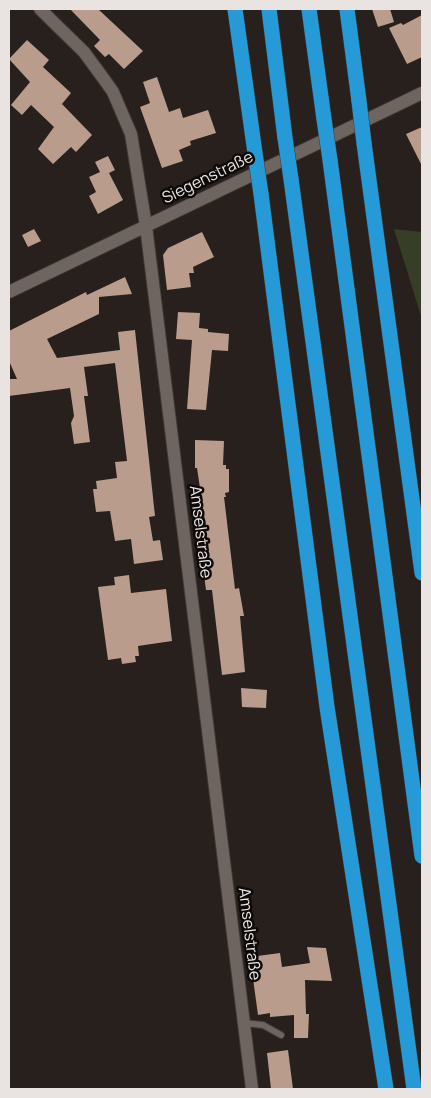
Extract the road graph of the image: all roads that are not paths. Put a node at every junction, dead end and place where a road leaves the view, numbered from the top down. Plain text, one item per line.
1 (40, 9) edge
2 (235, 9) edge
3 (269, 9) edge
4 (309, 9) edge
5 (347, 9) edge
6 (422, 93) edge
7 (146, 226) junction
8 (9, 292) edge
9 (422, 572) edge
10 (422, 856) edge
11 (244, 1023) junction
12 (281, 1036) dead end
13 (252, 1089) edge
14 (386, 1089) edge
15 (414, 1089) edge

1 - 7 street, Amselstraße
2 - 14 highway, bridge
3 - 15 highway, bridge
4 - 10 highway, bridge
5 - 9 highway, bridge
6 - 7 street, Siegenstraße
7 - 8 street, Siegenstraße
7 - 11 street, Amselstraße
11 - 12 lane
11 - 13 street, Amselstraße

